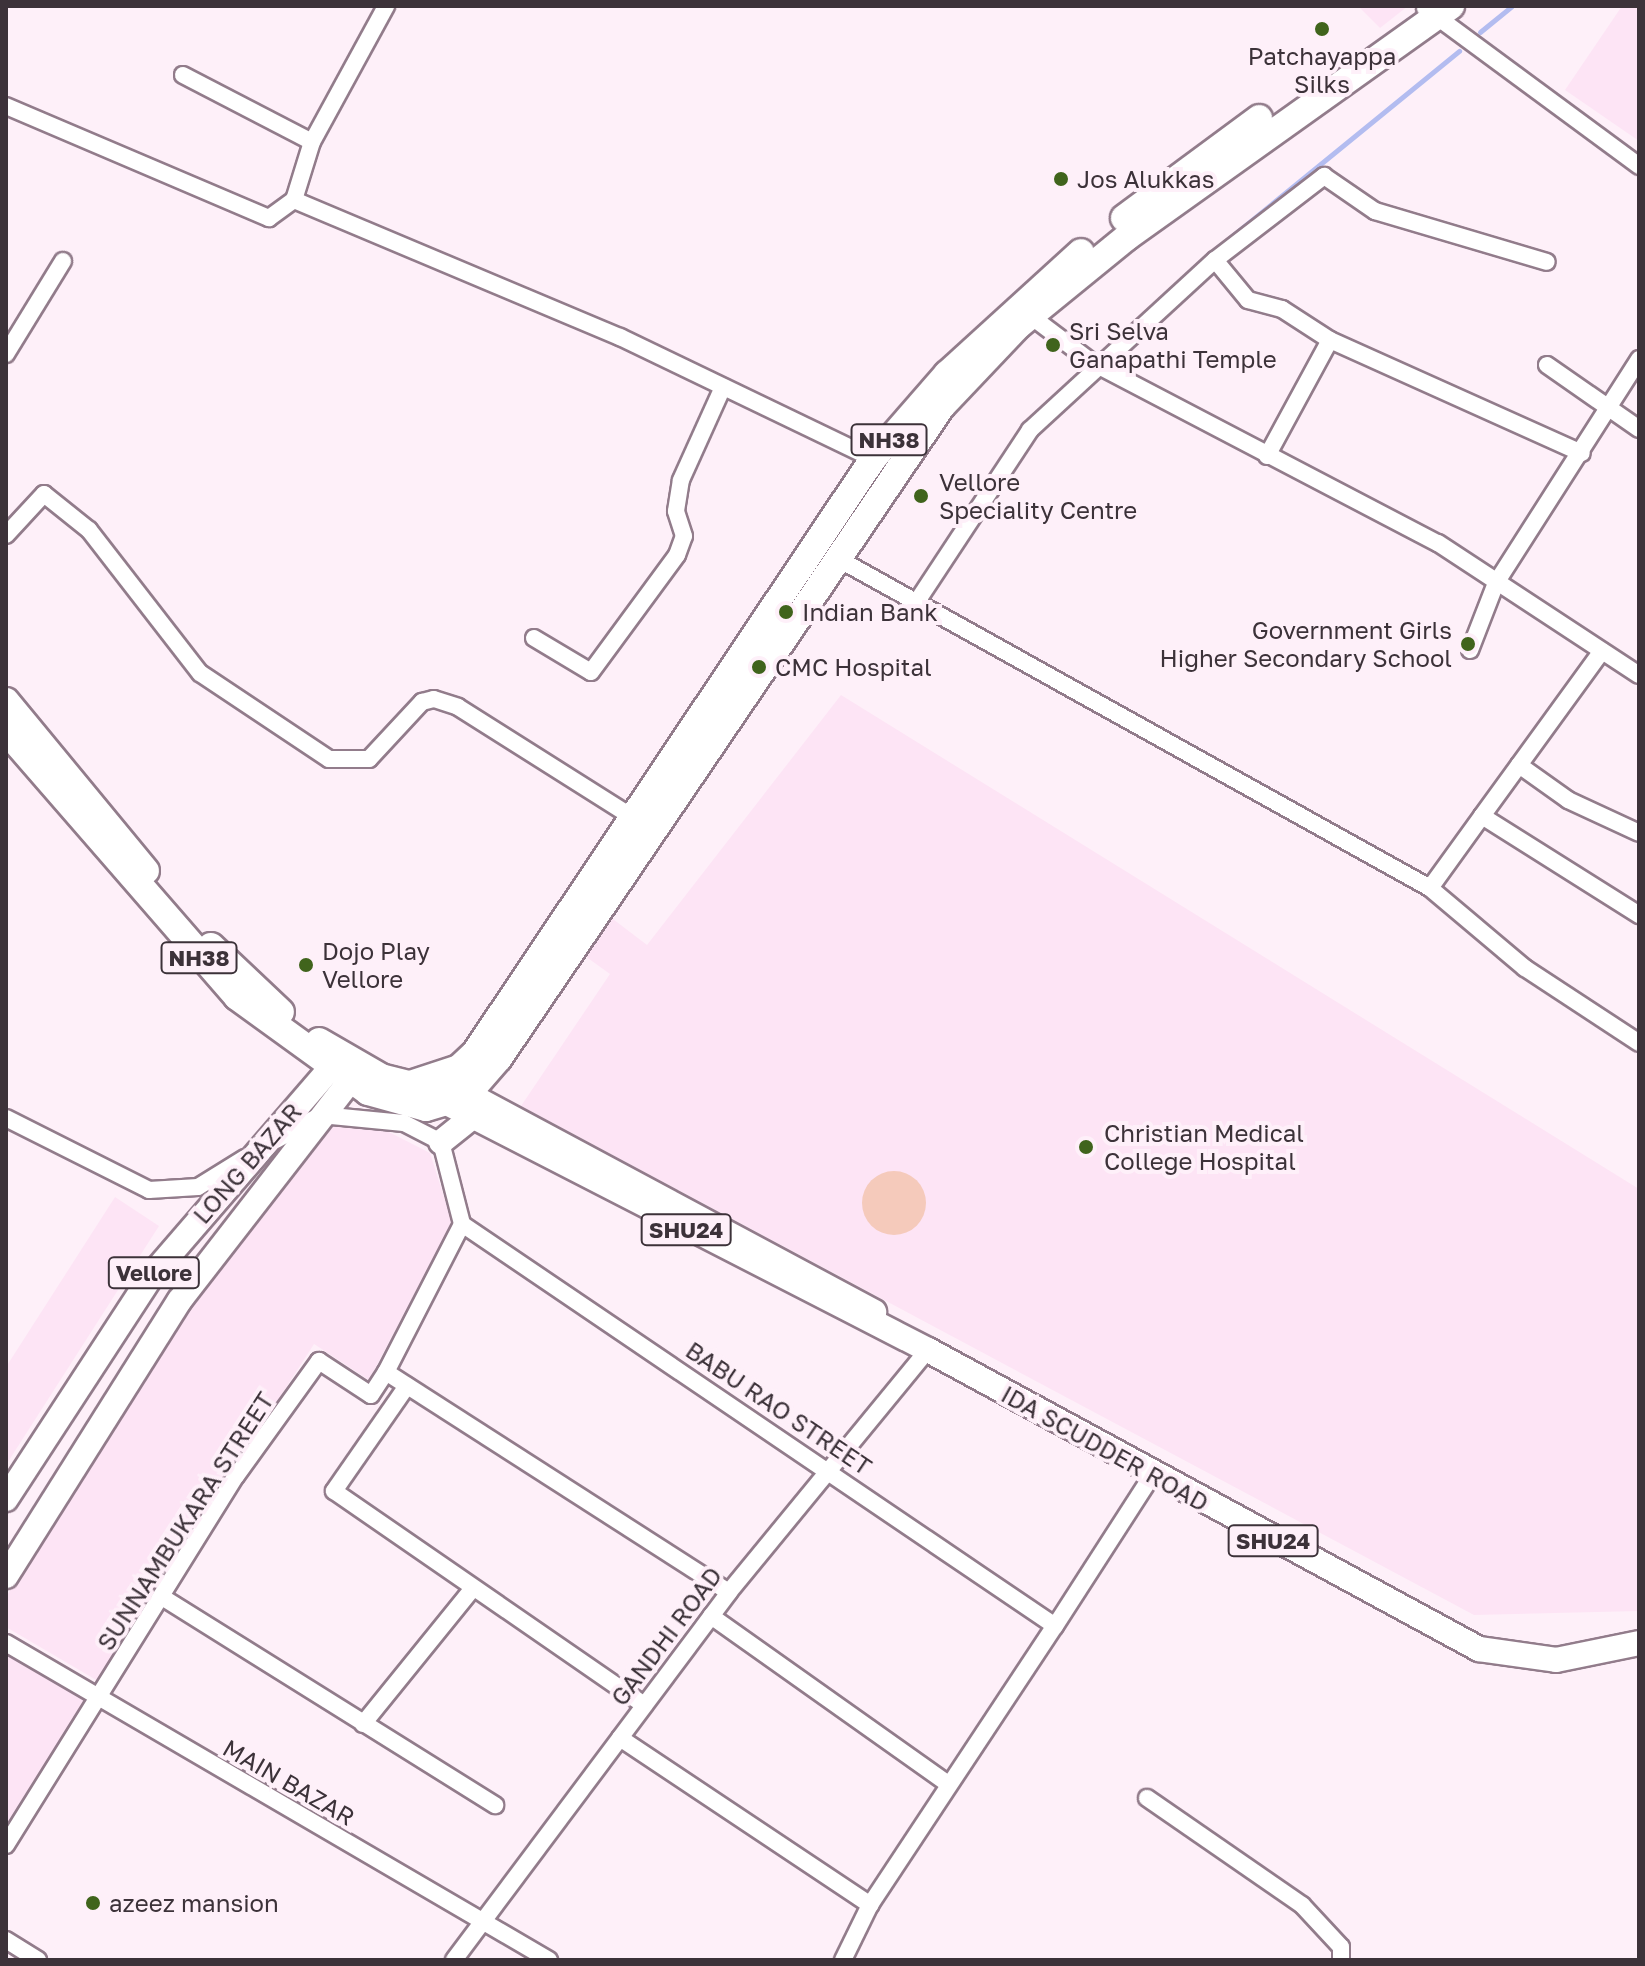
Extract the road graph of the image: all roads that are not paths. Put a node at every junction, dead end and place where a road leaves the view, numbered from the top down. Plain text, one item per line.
1 (386, 6) edge
2 (1435, 9) edge
3 (183, 75) dead end
4 (6, 106) edge
5 (312, 142) junction
6 (1639, 166) edge
7 (294, 200) junction
8 (1215, 260) junction
9 (63, 261) dead end
10 (1547, 262) dead end
11 (1024, 311) junction
12 (1330, 340) junction
13 (6, 354) edge
14 (1639, 359) edge
15 (1547, 365) dead end
16 (1102, 368) junction
17 (723, 387) junction
18 (1609, 409) junction
19 (1639, 429) edge
20 (1582, 453) junction
21 (1267, 456) junction
22 (873, 459) junction
23 (6, 535) edge
24 (835, 557) junction
25 (1496, 583) junction
26 (916, 603) junction
27 (534, 638) dead end
28 (1470, 650) dead end
29 (1602, 651) junction
30 (1639, 675) edge
31 (6, 701) edge
32 (6, 731) edge
33 (1519, 765) junction
34 (1482, 816) junction
35 (632, 817) junction
36 (1639, 833) edge
37 (1430, 888) junction
38 (1639, 915) edge
39 (1639, 1043) edge
40 (340, 1075) junction
41 (438, 1078) junction
42 (410, 1084) junction
43 (467, 1106) junction
44 (321, 1115) junction
45 (6, 1118) edge
46 (441, 1142) junction
47 (256, 1151) junction
48 (462, 1224) junction
49 (928, 1350) junction
50 (386, 1372) junction
51 (407, 1386) junction
52 (829, 1470) junction
53 (1153, 1474) junction
54 (6, 1499) edge
55 (6, 1576) edge
56 (473, 1588) junction
57 (729, 1592) junction
58 (162, 1597) junction
59 (711, 1616) junction
60 (1055, 1626) junction
61 (6, 1643) edge
62 (1639, 1643) edge
63 (100, 1699) junction
64 (644, 1705) junction
65 (363, 1724) junction
66 (620, 1738) junction
67 (948, 1784) junction
68 (1147, 1798) dead end
69 (495, 1805) dead end
70 (6, 1845) edge
71 (870, 1905) junction
72 (482, 1921) junction
73 (6, 1940) edge
74 (38, 1960) edge
75 (454, 1960) edge
76 (549, 1960) edge
77 (843, 1960) edge
78 (1341, 1960) edge

1 - 5 street
2 - 6 street
2 - 11 highway, NH38
3 - 5 street
4 - 7 street
5 - 7 street
7 - 17 street
8 - 10 street
8 - 12 street
8 - 16 street
9 - 13 street
11 - 16 street
11 - 22 highway, NH38
11 - 24 highway, NH38
12 - 20 street
12 - 21 street
14 - 18 street
15 - 18 street
16 - 21 street
16 - 26 street
17 - 22 street
17 - 27 street
18 - 19 street
18 - 20 street
20 - 25 street
21 - 25 street
22 - 35 highway, NH38
23 - 35 street
24 - 26 street
24 - 43 highway, NH38
25 - 28 street
25 - 29 street
26 - 37 street
29 - 30 street
29 - 33 street
31 - 42 highway, NH38
32 - 40 highway, NH38
33 - 34 street
33 - 36 street
34 - 37 street
34 - 38 street
35 - 41 highway, NH38
37 - 39 street
40 - 43 highway, NH38
40 - 44 main road
40 - 47 main road, LONG BAZAR / Vellore
41 - 42 highway, NH38
41 - 43 main road, SHU24
42 - 43 main road, SHU24
43 - 46 main road
43 - 49 main road, SHU24
44 - 46 street
44 - 47 street
44 - 55 main road
45 - 47 street
46 - 48 street
47 - 54 main road, LONG BAZAR / Vellore
48 - 50 street
48 - 52 street, BABU RAO STREET
49 - 52 street, GANDHI ROAD
49 - 53 main road, IDA SCUDDER ROAD / SHU24
50 - 51 street
50 - 58 street, SUNNAMBUKARA STREET
51 - 56 street
51 - 57 street
52 - 57 street, GANDHI ROAD
52 - 60 street, BABU RAO STREET
53 - 60 street
53 - 62 main road, IDA SCUDDER ROAD / SHU24
56 - 64 street
56 - 65 street
57 - 59 street, GANDHI ROAD
58 - 63 street, SUNNAMBUKARA STREET
58 - 65 street
59 - 64 street, GANDHI ROAD
59 - 67 street
60 - 67 street
61 - 63 street, MAIN BAZAR
63 - 70 street, SUNNAMBUKARA STREET
63 - 72 street, MAIN BAZAR
64 - 66 street, GANDHI ROAD
65 - 69 street
66 - 71 street
66 - 72 street, GANDHI ROAD
67 - 71 street
68 - 78 street
71 - 77 street
72 - 75 street, GANDHI ROAD
72 - 76 street, MAIN BAZAR
73 - 74 street

